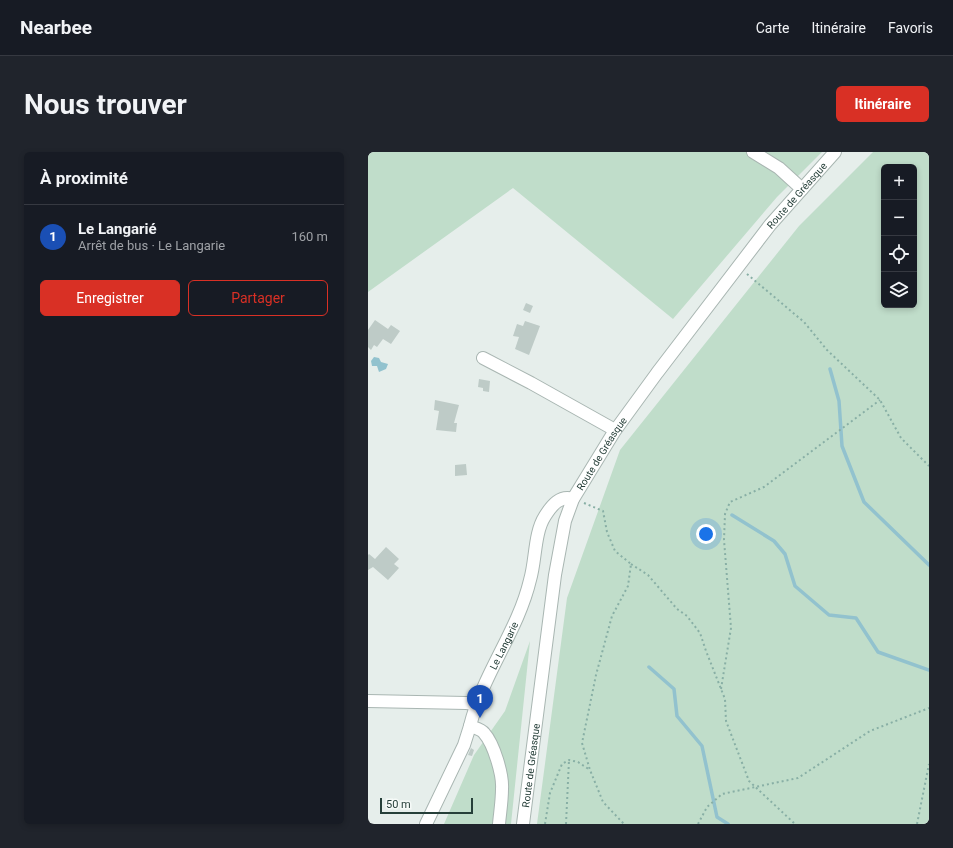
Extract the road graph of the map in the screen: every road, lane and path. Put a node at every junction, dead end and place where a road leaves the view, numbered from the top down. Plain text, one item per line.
1 (753, 152) edge
2 (835, 152) edge
3 (802, 189) junction
4 (738, 267) junction
5 (483, 358) dead end
6 (880, 400) junction
7 (615, 430) junction
8 (929, 466) edge
9 (573, 499) junction
10 (630, 564) junction
11 (721, 689) junction
12 (368, 701) edge
13 (476, 704) junction
14 (929, 708) edge
15 (470, 726) junction
16 (569, 760) junction
17 (929, 764) edge
18 (590, 770) junction
19 (755, 787) junction
20 (426, 824) edge
21 (499, 824) edge
22 (523, 824) edge
23 (545, 824) edge
24 (566, 824) edge
25 (624, 824) edge
26 (698, 824) edge
27 (795, 824) edge
28 (917, 824) edge

1 - 3 street
2 - 3 street, Route de Gréasque
3 - 4 street, Route de Gréasque
4 - 6 path
4 - 7 street, Route de Gréasque
5 - 7 street
6 - 8 path
6 - 11 path
7 - 9 street, Route de Gréasque
9 - 10 path
9 - 13 street, Le Langarie
9 - 22 street, Route de Gréasque
10 - 11 path
10 - 18 path
11 - 19 path
12 - 13 street
13 - 15 street, Le Langarie
14 - 19 path
15 - 20 street, Le Langarie
15 - 21 street
16 - 18 path
16 - 23 path
16 - 24 path
17 - 28 path
18 - 25 path
19 - 26 path
19 - 27 path

